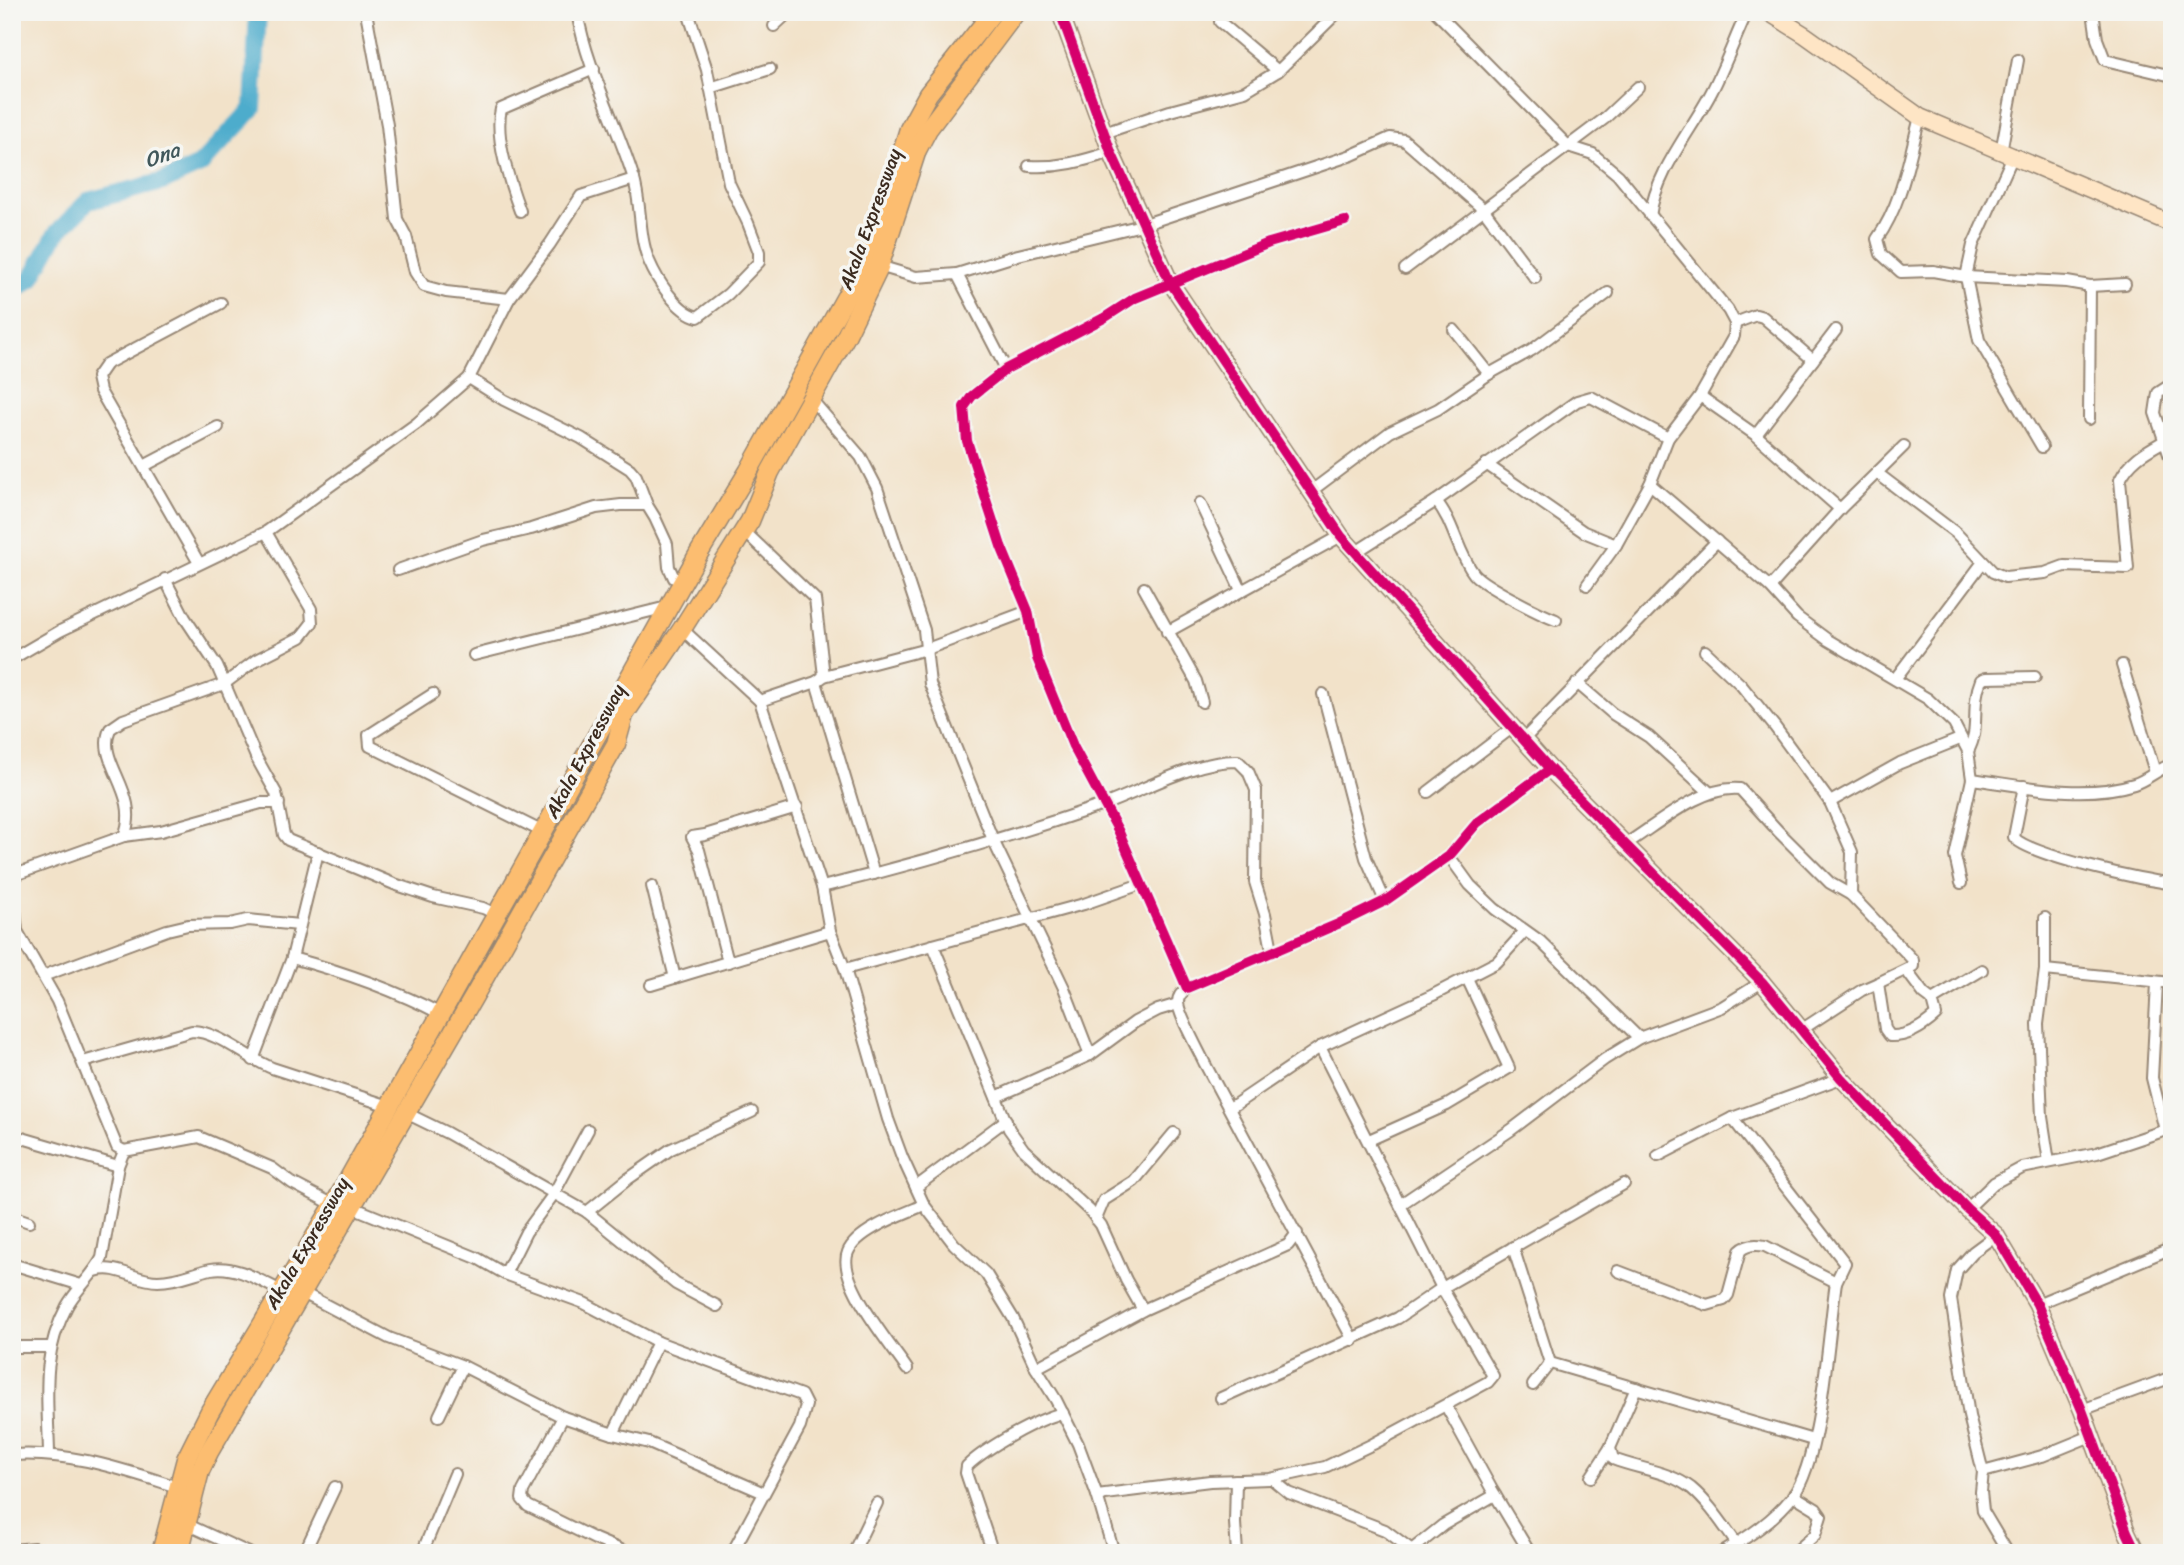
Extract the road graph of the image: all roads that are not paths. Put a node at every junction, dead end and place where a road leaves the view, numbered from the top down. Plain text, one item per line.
1 (366, 12) edge
2 (578, 12) edge
3 (688, 12) edge
4 (789, 12) edge
5 (1016, 12) edge
6 (1080, 12) edge
7 (1338, 12) edge
8 (1436, 12) edge
9 (1747, 12) edge
10 (1768, 12) edge
11 (2094, 12) edge
12 (984, 16) edge
13 (1061, 16) edge
14 (1220, 22) dead end
15 (774, 26) dead end
16 (2018, 60) dead end
17 (594, 69) junction
18 (770, 69) dead end
19 (1278, 71) junction
20 (2172, 76) edge
21 (1638, 87) dead end
22 (710, 88) junction
23 (1920, 117) junction
24 (1104, 133) junction
25 (1568, 146) junction
26 (1111, 152) junction
27 (2007, 155) junction
28 (1030, 166) dead end
29 (634, 179) junction
30 (1484, 210) junction
31 (520, 211) dead end
32 (1650, 216) junction
33 (1345, 221) dead end
34 (2172, 224) edge
35 (1142, 225) junction
36 (879, 266) junction
37 (1405, 269) dead end
38 (957, 274) junction
39 (1966, 277) junction
40 (1535, 278) dead end
41 (1170, 282) junction
42 (2125, 284) dead end
43 (2090, 286) junction
44 (1608, 293) dead end
45 (509, 299) junction
46 (221, 303) dead end
47 (1735, 323) junction
48 (1454, 330) dead end
49 (1836, 330) dead end
50 (1813, 360) junction
51 (1006, 369) junction
52 (1489, 374) junction
53 (470, 378) junction
54 (2172, 384) edge
55 (1700, 396) junction
56 (811, 398) junction
57 (2089, 419) dead end
58 (218, 427) dead end
59 (1756, 435) junction
60 (1668, 438) junction
61 (2166, 440) junction
62 (1904, 446) dead end
63 (2042, 447) dead end
64 (2172, 463) edge
65 (1486, 464) junction
66 (144, 467) junction
67 (1877, 473) junction
68 (1650, 484) junction
69 (1310, 492) junction
70 (1436, 500) junction
71 (1200, 503) dead end
72 (646, 505) junction
73 (1840, 509) junction
74 (719, 521) junction
75 (746, 526) junction
76 (266, 531) junction
77 (1341, 536) junction
78 (1717, 541) junction
79 (1616, 545) junction
80 (1356, 552) junction
81 (699, 553) junction
82 (1983, 562) junction
83 (199, 564) junction
84 (720, 568) junction
85 (398, 570) dead end
86 (164, 579) junction
87 (683, 582) junction
88 (1587, 585) dead end
89 (1770, 587) junction
90 (1144, 588) dead end
91 (1241, 590) junction
92 (671, 606) junction
93 (1028, 611) junction
94 (1556, 620) dead end
95 (682, 629) junction
96 (1167, 632) junction
97 (925, 645) junction
98 (1705, 651) dead end
99 (474, 655) dead end
100 (12, 659) edge
101 (2122, 665) dead end
102 (2035, 677) dead end
103 (820, 679) junction
104 (1895, 680) junction
105 (1577, 683) junction
106 (224, 684) junction
107 (433, 694) dead end
108 (1323, 694) dead end
109 (760, 701) junction
110 (1202, 702) dead end
111 (1974, 718) junction
112 (1518, 733) junction
113 (1959, 734) junction
114 (1968, 751) junction
115 (2172, 764) edge
116 (1550, 769) junction
117 (2155, 772) junction
118 (1972, 779) junction
119 (2024, 786) junction
120 (1428, 792) dead end
121 (1709, 792) junction
122 (279, 803) junction
123 (1830, 803) junction
124 (1103, 805) junction
125 (797, 807) junction
126 (543, 832) junction
127 (124, 836) junction
128 (993, 840) junction
129 (1626, 844) junction
130 (318, 852) junction
131 (1449, 856) junction
132 (874, 874) junction
133 (12, 879) edge
134 (1961, 883) dead end
135 (2172, 883) edge
136 (1141, 884) junction
137 (652, 886) dead end
138 (822, 887) junction
139 (1851, 895) junction
140 (1385, 901) junction
141 (496, 915) junction
142 (1032, 917) junction
143 (2045, 918) dead end
144 (299, 925) junction
145 (830, 932) junction
146 (1524, 932) junction
147 (933, 945) junction
148 (1272, 950) junction
149 (292, 958) junction
150 (728, 962) junction
151 (845, 969) junction
152 (1906, 970) junction
153 (1982, 970) dead end
154 (2045, 970) junction
155 (43, 976) junction
156 (675, 978) junction
157 (1467, 978) junction
158 (1762, 982) junction
159 (1878, 983) junction
160 (2157, 983) junction
161 (2172, 983) edge
162 (650, 985) dead end
163 (1187, 988) junction
164 (1933, 1000) junction
165 (1178, 1004) junction
166 (441, 1014) junction
167 (1801, 1030) junction
168 (1639, 1038) junction
169 (1320, 1046) junction
170 (1090, 1055) junction
171 (253, 1060) junction
172 (83, 1062) junction
173 (1841, 1078) junction
174 (996, 1097) junction
175 (389, 1106) junction
176 (1230, 1108) junction
177 (752, 1112) dead end
178 (406, 1113) junction
179 (1732, 1118) junction
180 (1006, 1120) junction
181 (2168, 1129) edge
182 (588, 1130) dead end
183 (1174, 1133) dead end
184 (15, 1136) edge
185 (1369, 1140) junction
186 (364, 1150) junction
187 (124, 1151) junction
188 (12, 1155) edge
189 (1658, 1156) dead end
190 (379, 1160) junction
191 (2049, 1162) junction
192 (118, 1166) junction
193 (1624, 1184) dead end
194 (916, 1187) junction
195 (553, 1195) junction
196 (1401, 1203) junction
197 (924, 1205) junction
198 (343, 1206) junction
199 (1967, 1209) junction
200 (587, 1212) junction
201 (12, 1216) edge
202 (1096, 1219) junction
203 (29, 1222) dead end
204 (1297, 1233) junction
205 (1996, 1235) junction
206 (1288, 1245) junction
207 (1513, 1247) junction
208 (2172, 1248) edge
209 (1307, 1250) junction
210 (12, 1264) edge
211 (95, 1271) junction
212 (1618, 1271) dead end
213 (505, 1274) junction
214 (1836, 1282) junction
215 (81, 1285) junction
216 (1443, 1289) junction
217 (283, 1292) junction
218 (303, 1293) junction
219 (2037, 1304) junction
220 (717, 1306) dead end
221 (1143, 1310) junction
222 (1353, 1340) junction
223 (658, 1342) junction
224 (12, 1347) edge
225 (51, 1347) junction
226 (1550, 1363) junction
227 (463, 1366) junction
228 (1036, 1368) junction
229 (907, 1369) dead end
230 (2172, 1377) edge
231 (1533, 1385) dead end
232 (1636, 1388) junction
233 (1222, 1398) dead end
234 (1446, 1406) junction
235 (2082, 1410) junction
236 (1063, 1413) junction
237 (439, 1416) dead end
238 (563, 1417) junction
239 (613, 1434) junction
240 (2091, 1436) junction
241 (1813, 1440) junction
242 (1610, 1448) junction
243 (49, 1453) junction
244 (12, 1455) edge
245 (1983, 1472) junction
246 (455, 1474) dead end
247 (1591, 1477) dead end
248 (1272, 1479) junction
249 (1236, 1480) junction
250 (178, 1487) junction
251 (335, 1487) dead end
252 (764, 1493) junction
253 (1097, 1495) junction
254 (1495, 1495) junction
255 (1793, 1495) junction
256 (877, 1503) dead end
257 (186, 1524) junction
258 (34, 1548) dead end
259 (12, 1549) edge
260 (1729, 1550) edge
261 (1412, 1551) edge
262 (161, 1553) edge
263 (179, 1553) edge
264 (249, 1553) edge
265 (304, 1553) edge
266 (422, 1553) edge
267 (628, 1553) edge
268 (732, 1553) edge
269 (853, 1553) edge
270 (993, 1553) edge
271 (1114, 1553) edge
272 (1237, 1553) edge
273 (1530, 1553) edge
274 (1794, 1553) edge
275 (2008, 1553) edge
276 (2137, 1553) edge

1 - 45 street
2 - 17 street
3 - 22 street
4 - 15 street
5 - 36 main road, Akala Expressway
6 - 13 street
7 - 19 street
8 - 25 street
9 - 32 street
10 - 23 street
11 - 20 street
12 - 74 main road, Akala Expressway
13 - 24 street
14 - 19 street
16 - 27 street
17 - 29 street
17 - 31 street
18 - 22 street
19 - 24 street
21 - 25 street
22 - 29 street
23 - 27 street
23 - 39 street
24 - 26 street
25 - 30 street
25 - 32 street
26 - 28 street
26 - 35 street
27 - 34 street
27 - 39 street
29 - 45 street
30 - 35 street
30 - 37 street
30 - 40 street
32 - 47 street
33 - 41 street
35 - 38 street
35 - 41 street
36 - 38 street
36 - 56 main road, Akala Expressway
38 - 51 street
39 - 43 street
39 - 63 street
41 - 51 street
41 - 69 street
42 - 43 street
43 - 57 street
44 - 52 street
45 - 53 street
46 - 66 street
47 - 50 street
47 - 55 street
48 - 52 street
49 - 50 street
50 - 59 street
51 - 93 street
52 - 69 street
53 - 72 street
53 - 76 street
54 - 61 street
55 - 59 street
55 - 60 street
56 - 75 main road, Akala Expressway
56 - 97 street
58 - 66 street
59 - 73 street
60 - 65 street
60 - 68 street
61 - 64 street
61 - 82 street
62 - 67 street
65 - 70 street
65 - 79 street
66 - 83 street
67 - 73 street
67 - 82 street
68 - 78 street
68 - 79 street
69 - 77 street
70 - 80 street
70 - 94 street
71 - 91 street
72 - 85 street
72 - 87 street
73 - 89 street
74 - 75 main road
74 - 81 main road, Akala Expressway
75 - 84 main road, Akala Expressway
75 - 103 street
76 - 83 street
76 - 106 street
77 - 80 street
77 - 91 street
78 - 89 street
78 - 105 street
79 - 88 street
80 - 112 street
81 - 84 main road
81 - 87 main road, Akala Expressway
82 - 104 street
83 - 86 street
84 - 95 main road, Akala Expressway
86 - 100 street
86 - 106 street
87 - 92 main road, Akala Expressway
89 - 104 street
90 - 96 street
91 - 96 street
92 - 99 street
92 - 126 main road, Akala Expressway
93 - 97 street
93 - 124 street
95 - 109 street
95 - 178 main road, Akala Expressway
96 - 110 street
97 - 103 street
97 - 128 street
98 - 123 street
101 - 117 street
102 - 111 street
103 - 109 street
103 - 132 street
104 - 113 street
105 - 112 street
105 - 121 street
106 - 122 street
106 - 127 street
107 - 126 street
108 - 140 street
109 - 125 street
111 - 113 street
111 - 114 street
112 - 116 street
112 - 120 street
113 - 114 street
113 - 123 street
114 - 118 street
115 - 117 street
116 - 129 street
116 - 131 street
117 - 119 street
118 - 119 street
118 - 134 street
119 - 135 street
121 - 129 street
121 - 139 street
122 - 127 street
122 - 130 street
123 - 139 street
124 - 128 street
124 - 136 street
124 - 148 street
125 - 138 street
125 - 150 street
126 - 141 main road, Akala Expressway
127 - 133 street
128 - 132 street
128 - 142 street
129 - 158 street
130 - 141 street
130 - 144 street
131 - 140 street
131 - 146 street
132 - 138 street
133 - 155 street
136 - 142 street
136 - 163 street
137 - 156 street
138 - 145 street
139 - 152 street
140 - 148 street
141 - 166 main road, Akala Expressway
142 - 147 street
142 - 170 street
143 - 154 street
144 - 149 street
144 - 155 street
145 - 150 street
145 - 151 street
146 - 157 street
146 - 168 street
147 - 151 street
147 - 174 street
148 - 163 street
149 - 166 street
149 - 171 street
150 - 156 street
151 - 194 street
152 - 159 street
152 - 164 street
153 - 164 street
154 - 160 street
154 - 191 street
155 - 172 street
156 - 162 street
157 - 169 street
157 - 185 street
158 - 167 street
158 - 168 street
159 - 164 street
159 - 167 street
160 - 161 street
160 - 181 street
163 - 165 street
165 - 170 street
165 - 176 street
166 - 175 main road, Akala Expressway
167 - 173 street
168 - 196 street
169 - 176 street
169 - 185 street
170 - 174 street
171 - 172 street
171 - 175 street
172 - 187 street
173 - 179 street
173 - 199 street
174 - 180 street
175 - 186 main road, Akala Expressway
176 - 204 street
177 - 200 street
178 - 190 main road, Akala Expressway
178 - 195 street
179 - 189 street
179 - 214 street
180 - 194 street
180 - 202 street
181 - 191 street
182 - 195 street
183 - 202 street
184 - 188 street
184 - 192 street
185 - 196 street
186 - 190 main road
186 - 198 main road, Akala Expressway
187 - 192 street
187 - 198 street
190 - 198 main road, Akala Expressway
191 - 199 street
192 - 211 street
193 - 207 street
194 - 197 street
195 - 200 street
195 - 213 street
196 - 216 street
197 - 228 street
197 - 229 street
198 - 213 street
198 - 217 main road, Akala Expressway
198 - 218 main road, Akala Expressway
199 - 205 street
200 - 220 street
201 - 203 street
202 - 221 street
204 - 206 street
204 - 209 street
205 - 219 street
205 - 245 street
206 - 209 street
206 - 221 street
207 - 216 street
207 - 226 street
208 - 219 street
209 - 222 street
210 - 215 street
211 - 215 street
211 - 217 street
212 - 214 street
213 - 223 street
214 - 241 street
215 - 225 street
216 - 222 street
216 - 234 street
217 - 250 main road, Akala Expressway
218 - 227 street
218 - 257 main road, Akala Expressway
219 - 235 street
221 - 228 street
222 - 233 street
223 - 239 street
223 - 252 street
224 - 225 street
225 - 243 street
226 - 231 street
226 - 232 street
227 - 237 street
227 - 238 street
228 - 236 street
230 - 235 street
232 - 241 street
232 - 242 street
234 - 248 street
234 - 254 street
235 - 240 street
236 - 253 street
236 - 270 street
238 - 239 street
238 - 267 street
239 - 252 street
240 - 245 street
240 - 276 street
241 - 255 street
242 - 247 street
242 - 260 street
243 - 244 street
243 - 250 street
245 - 275 street
246 - 266 street
248 - 249 street
248 - 261 street
249 - 253 street
249 - 272 street
250 - 262 main road, Akala Expressway
251 - 265 street
252 - 268 street
253 - 271 street
254 - 261 street
254 - 273 street
255 - 260 street
255 - 274 street
256 - 269 street
257 - 263 main road, Akala Expressway
257 - 264 street
258 - 259 street

